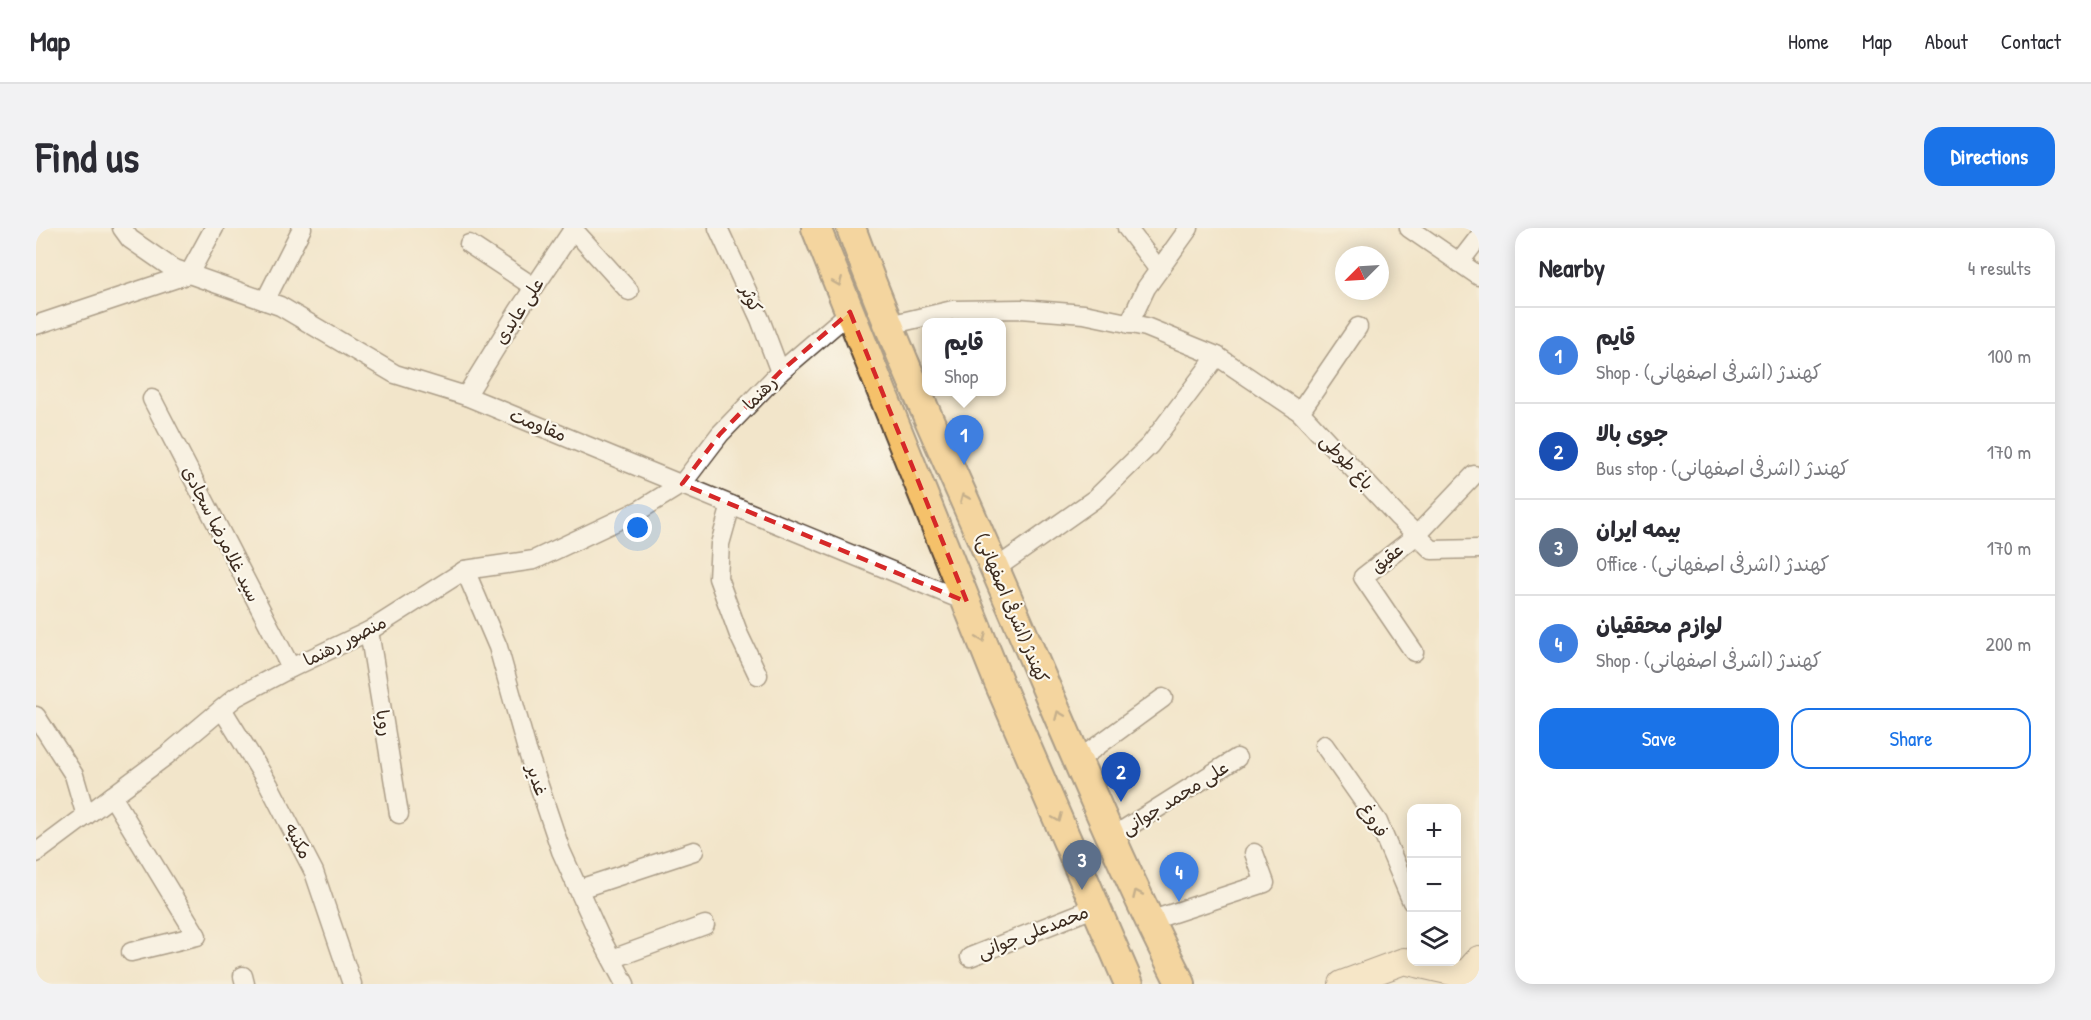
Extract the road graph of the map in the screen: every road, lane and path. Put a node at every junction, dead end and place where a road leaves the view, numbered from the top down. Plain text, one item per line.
1 (122, 228) edge
2 (214, 228) edge
3 (302, 228) edge
4 (718, 228) edge
5 (816, 228) edge
6 (837, 228) edge
7 (851, 228) edge
8 (1127, 228) edge
9 (1189, 228) edge
10 (1409, 228) edge
11 (573, 229) edge
12 (1479, 237) edge
13 (469, 244) dead end
14 (863, 261) junction
15 (1459, 263) junction
16 (1159, 270) junction
17 (189, 273) junction
18 (1479, 276) edge
19 (534, 287) junction
20 (629, 291) dead end
21 (265, 300) junction
22 (850, 312) junction
23 (1129, 324) junction
24 (36, 325) edge
25 (889, 325) junction
26 (1358, 327) dead end
27 (1217, 356) junction
28 (780, 372) junction
29 (466, 396) junction
30 (152, 399) dead end
31 (1300, 412) junction
32 (1474, 475) dead end
33 (682, 484) junction
34 (731, 505) junction
35 (1417, 535) junction
36 (1479, 549) edge
37 (995, 569) junction
38 (465, 570) junction
39 (967, 602) junction
40 (369, 631) junction
41 (1414, 652) dead end
42 (291, 668) junction
43 (758, 675) dead end
44 (1163, 698) dead end
45 (222, 709) junction
46 (36, 716) edge
47 (1324, 745) dead end
48 (1237, 759) dead end
49 (1078, 760) junction
50 (112, 796) junction
51 (399, 814) dead end
52 (86, 816) junction
53 (1112, 837) junction
54 (694, 851) dead end
55 (36, 853) edge
56 (1254, 853) dead end
57 (579, 889) junction
58 (1407, 890) edge
59 (1096, 907) junction
60 (1149, 921) junction
61 (705, 925) dead end
62 (131, 952) dead end
63 (970, 957) dead end
64 (612, 959) junction
65 (1479, 959) edge
66 (1440, 971) edge
67 (352, 984) edge
68 (625, 984) edge
69 (1129, 984) edge
70 (1181, 984) edge
71 (1342, 984) edge

1 - 17 street, مقاومت
2 - 17 street
3 - 21 street
4 - 28 street, کوثر
5 -> 22 main road
6 - 14 main road
7 - 14 main road, کهندژ (اشرفی اصفهانی)
8 - 16 street
9 - 16 street
10 - 15 street
11 - 19 street, علی عابدی
11 - 20 street
12 - 15 street
13 - 19 street
14 - 25 main road, کهندژ (اشرفی اصفهانی)
15 - 18 street
16 - 23 street
17 - 21 street, مقاومت
17 - 24 street
19 - 29 street, علی عابدی
21 - 29 street, مقاومت
22 - 28 street, رهنما
22 - 39 main road
23 - 25 street, باغ طوطی
23 - 27 street, باغ طوطی
37 -> 25 main road, کهندژ (اشرفی اصفهانی)
26 - 31 street
27 - 31 street, باغ طوطی
27 - 37 street
28 - 33 street, رهنما
29 - 33 street, مقاومت
30 - 42 street, سید غلامرضا سجادی
31 - 35 street, باغ طوطی
32 - 35 street, عقیق
33 - 34 street, مقاومت
33 - 38 street, منصور رهنما
34 - 39 street, مقاومت
34 - 43 street
35 - 36 street, باغ طوطی
35 - 41 street, عقیق
49 -> 37 main road, کهندژ (اشرفی اصفهانی)
38 - 40 street, منصور رهنما
38 - 57 street, غدیر
39 -> 59 main road
40 - 42 street, منصور رهنما
40 - 51 street, رویا
42 - 45 street, منصور رهنما
44 - 49 street
45 - 50 street, منصور رهنما
45 - 67 street, مکنیه
46 - 52 street
47 - 58 street, فروغ
48 - 53 street, علی محمد جوانی
49 - 53 main road, کهندژ (اشرفی اصفهانی)
50 - 52 street, منصور رهنما
50 - 62 street
52 - 55 street, منصور رهنما
60 -> 53 main road, کهندژ (اشرفی اصفهانی)
54 - 57 street
56 - 60 street
57 - 64 street, غدیر
59 - 63 street, محمدعلی جوانی
59 - 69 main road
60 - 70 main road, کهندژ (اشرفی اصفهانی)
61 - 64 street
64 - 68 street, غدیر
65 - 66 street
66 - 71 street

